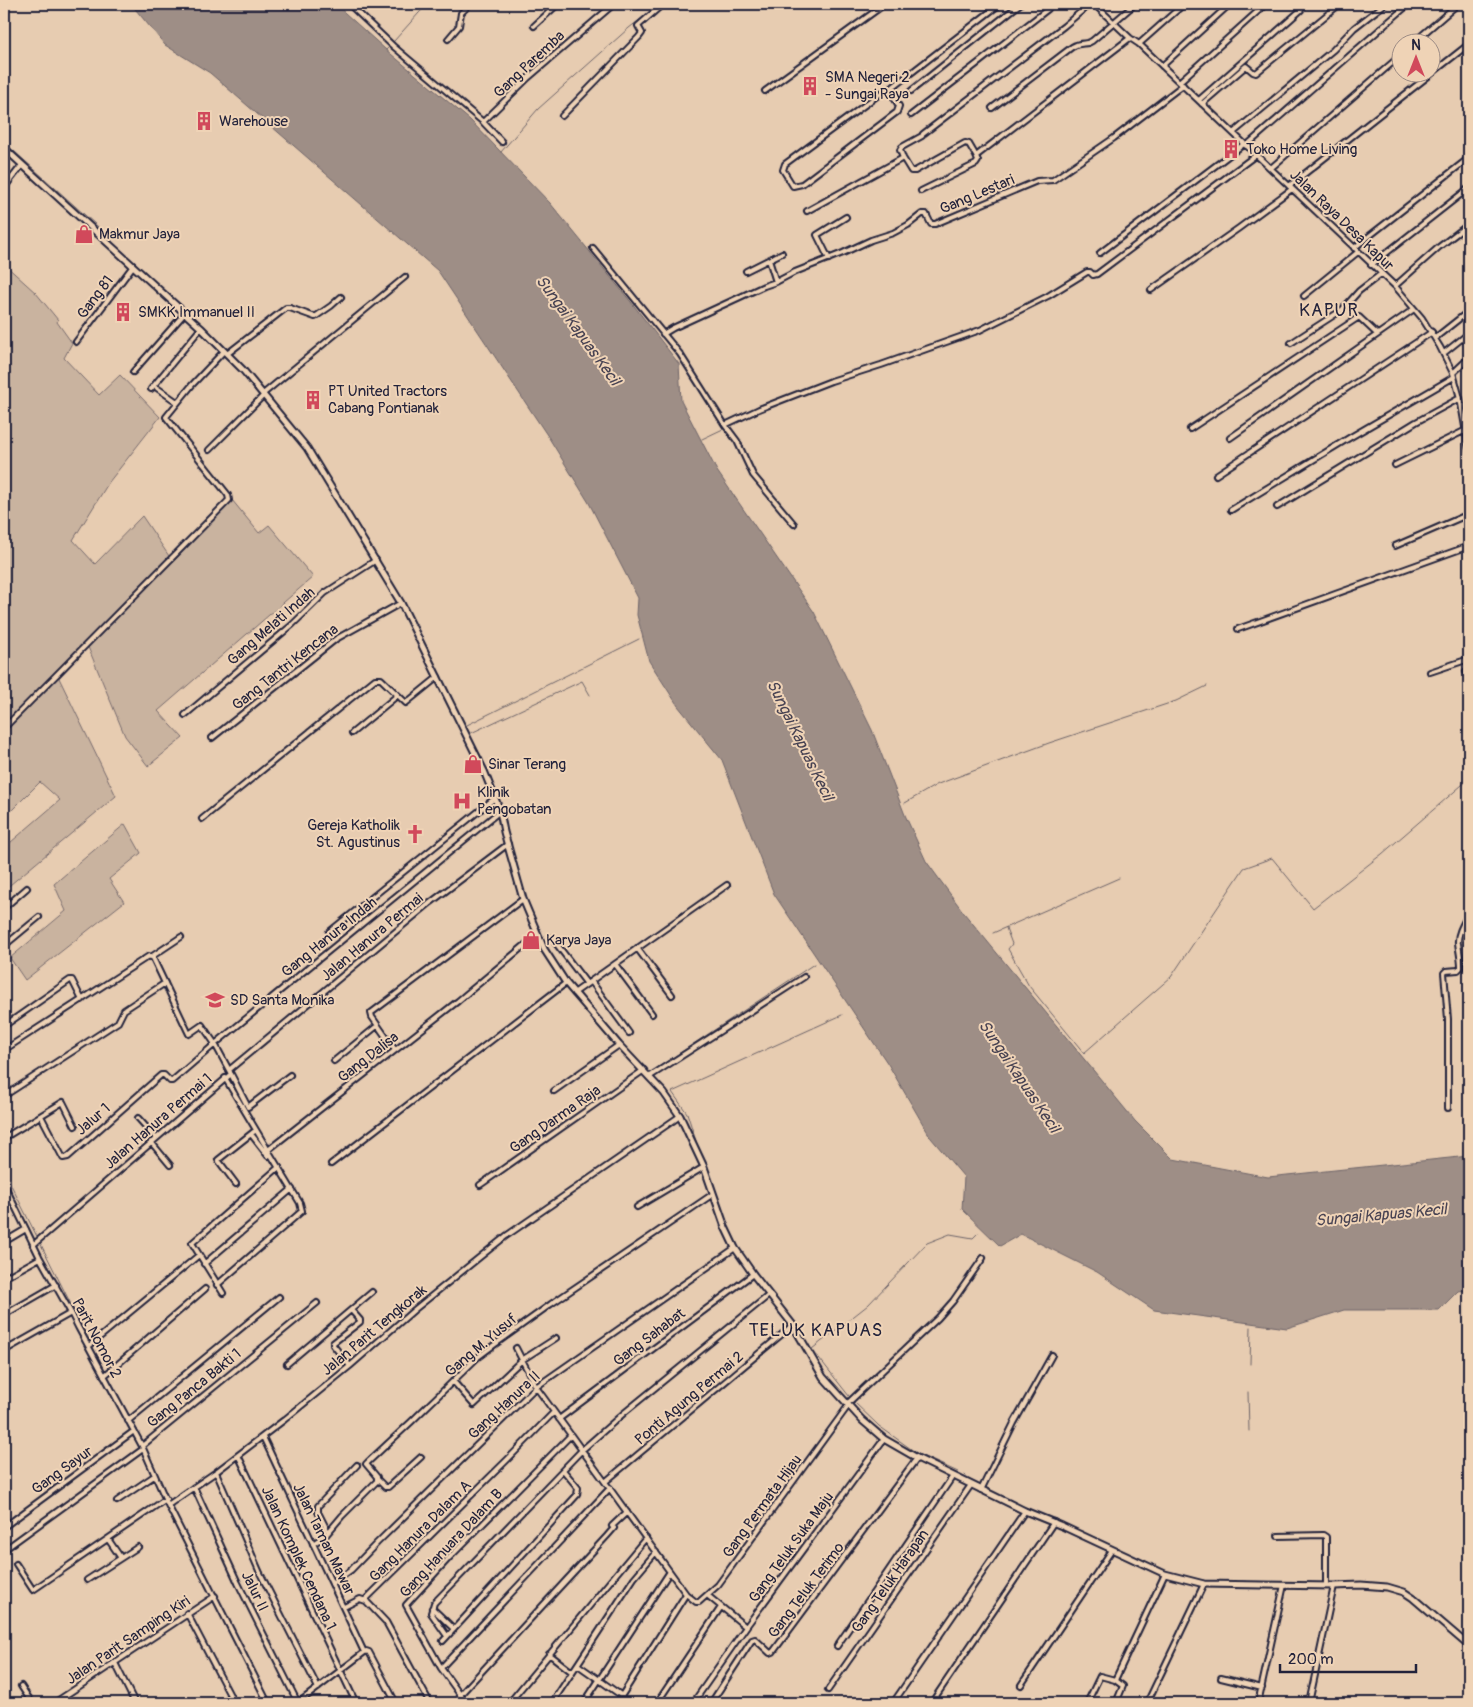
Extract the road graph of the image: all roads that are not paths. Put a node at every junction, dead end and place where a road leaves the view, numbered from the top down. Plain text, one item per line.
1 (349, 4) edge
2 (470, 4) edge
3 (558, 4) edge
4 (614, 4) edge
5 (663, 4) edge
6 (885, 4) edge
7 (1000, 4) edge
8 (1020, 4) edge
9 (1048, 4) edge
10 (1090, 4) edge
11 (1094, 4) edge
12 (1135, 4) edge
13 (1184, 4) edge
14 (1230, 4) edge
15 (1266, 4) edge
16 (1304, 4) edge
17 (1340, 4) edge
18 (1386, 4) edge
19 (1409, 4) edge
20 (1458, 4) edge
21 (1114, 22) junction
22 (534, 26) dead end
23 (1426, 32) edge
24 (1130, 38) junction
25 (448, 39) dead end
26 (1139, 44) junction
27 (1469, 44) edge
28 (1390, 65) edge
29 (1162, 66) junction
30 (1179, 82) junction
31 (1183, 85) junction
32 (889, 90) junction
33 (765, 91) dead end
34 (911, 91) dead end
35 (1200, 102) junction
36 (992, 108) dead end
37 (912, 115) dead end
38 (562, 116) dead end
39 (484, 122) junction
40 (1233, 133) junction
41 (502, 142) dead end
42 (1245, 145) junction
43 (4, 148) edge
44 (1256, 154) junction
45 (976, 156) junction
46 (903, 158) junction
47 (1469, 158) edge
48 (22, 165) junction
49 (1271, 168) junction
50 (1291, 187) junction
51 (4, 188) edge
52 (1469, 188) edge
53 (921, 191) dead end
54 (807, 211) dead end
55 (846, 217) dead end
56 (1469, 224) edge
57 (593, 248) dead end
58 (1356, 250) junction
59 (782, 253) dead end
60 (1100, 253) dead end
61 (829, 259) junction
62 (768, 260) junction
63 (1371, 265) junction
64 (133, 266) junction
65 (746, 270) dead end
66 (1381, 274) junction
67 (405, 277) dead end
68 (776, 282) junction
69 (1395, 286) junction
70 (1151, 290) dead end
71 (341, 296) dead end
72 (1304, 296) dead end
73 (1414, 308) junction
74 (1469, 311) edge
75 (185, 313) junction
76 (201, 328) junction
77 (1432, 332) junction
78 (1469, 333) edge
79 (663, 334) junction
80 (1377, 334) junction
81 (1435, 338) junction
82 (76, 342) dead end
83 (1291, 343) dead end
84 (225, 353) junction
85 (1444, 353) junction
86 (1469, 358) edge
87 (133, 372) dead end
88 (1453, 375) junction
89 (157, 388) dead end
90 (151, 389) dead end
91 (264, 395) junction
92 (1460, 398) junction
93 (177, 402) junction
94 (725, 425) junction
95 (1190, 429) dead end
96 (1466, 430) junction
97 (1230, 438) dead end
98 (1468, 439) edge
99 (209, 450) dead end
100 (1469, 450) edge
101 (1395, 465) dead end
102 (1216, 475) dead end
103 (1276, 507) dead end
104 (1232, 510) dead end
105 (1469, 514) edge
106 (794, 524) dead end
107 (1395, 546) dead end
108 (1469, 546) edge
109 (376, 560) junction
110 (401, 603) junction
111 (1238, 629) dead end
112 (1469, 659) edge
113 (1430, 672) dead end
114 (438, 678) junction
115 (398, 695) junction
116 (185, 715) dead end
117 (4, 728) edge
118 (352, 733) dead end
119 (212, 738) dead end
120 (495, 798) junction
121 (500, 811) junction
122 (202, 819) dead end
123 (508, 844) junction
124 (727, 885) dead end
125 (27, 888) dead end
126 (524, 899) junction
127 (4, 908) edge
128 (1469, 913) edge
129 (39, 917) dead end
130 (329, 932) dead end
131 (537, 935) junction
132 (182, 937) dead end
133 (552, 938) dead end
134 (4, 946) edge
135 (637, 948) junction
136 (151, 957) junction
137 (615, 964) junction
138 (804, 977) dead end
139 (589, 982) junction
140 (165, 983) junction
141 (566, 983) junction
142 (574, 992) junction
143 (672, 995) dead end
144 (82, 1000) junction
145 (652, 1014) dead end
146 (4, 1026) edge
147 (377, 1026) junction
148 (629, 1033) dead end
149 (215, 1044) junction
150 (620, 1045) junction
151 (4, 1050) edge
152 (395, 1050) junction
153 (334, 1061) dead end
154 (644, 1070) junction
155 (230, 1072) junction
156 (290, 1075) dead end
157 (649, 1077) junction
158 (225, 1078) junction
159 (173, 1080) joint
160 (554, 1091) dead end
161 (4, 1096) edge
162 (1448, 1108) dead end
163 (40, 1116) junction
164 (680, 1116) junction
165 (138, 1118) dead end
166 (75, 1126) dead end
167 (256, 1130) junction
168 (252, 1134) junction
169 (4, 1138) edge
170 (156, 1138) junction
171 (151, 1142) junction
172 (268, 1150) junction
173 (268, 1156) dead end
174 (331, 1164) dead end
175 (170, 1165) dead end
176 (279, 1167) junction
177 (704, 1167) junction
178 (4, 1184) edge
179 (236, 1184) dead end
180 (480, 1185) dead end
181 (292, 1189) junction
182 (713, 1194) junction
183 (12, 1200) junction
184 (4, 1205) edge
185 (637, 1207) dead end
186 (26, 1229) junction
187 (4, 1242) edge
188 (36, 1242) junction
189 (735, 1248) junction
190 (199, 1255) junction
191 (40, 1258) junction
192 (983, 1258) dead end
193 (204, 1264) junction
194 (753, 1274) junction
195 (4, 1278) edge
196 (217, 1284) junction
197 (56, 1285) junction
198 (205, 1289) dead end
199 (372, 1292) dead end
200 (223, 1294) dead end
201 (768, 1295) junction
202 (279, 1297) dead end
203 (317, 1303) dead end
204 (351, 1310) junction
205 (71, 1313) junction
206 (4, 1315) edge
207 (793, 1325) junction
208 (556, 1338) dead end
209 (89, 1346) junction
210 (516, 1348) dead end
211 (4, 1351) edge
212 (1052, 1355) dead end
213 (522, 1360) junction
214 (287, 1364) dead end
215 (350, 1366) junction
216 (104, 1376) junction
217 (453, 1381) junction
218 (536, 1387) junction
219 (847, 1405) junction
220 (554, 1412) junction
221 (559, 1419) junction
222 (128, 1421) junction
223 (134, 1431) junction
224 (571, 1435) junction
225 (263, 1437) junction
226 (884, 1439) junction
227 (142, 1448) junction
228 (582, 1450) junction
229 (238, 1455) junction
230 (421, 1457) dead end
231 (917, 1458) junction
232 (357, 1465) dead end
233 (563, 1470) junction
234 (216, 1472) junction
235 (154, 1476) junction
236 (953, 1476) junction
237 (377, 1479) junction
238 (605, 1482) junction
239 (971, 1485) junction
240 (194, 1487) junction
241 (610, 1488) junction
242 (981, 1490) junction
243 (166, 1499) junction
244 (117, 1501) dead end
245 (168, 1505) junction
246 (1025, 1511) junction
247 (627, 1512) junction
248 (1054, 1522) junction
249 (4, 1528) edge
250 (328, 1532) junction
251 (1278, 1536) dead end
252 (646, 1538) junction
253 (108, 1540) junction
254 (313, 1544) junction
255 (138, 1547) dead end
256 (4, 1550) edge
257 (1112, 1550) junction
258 (656, 1552) junction
259 (120, 1558) junction
260 (16, 1564) dead end
261 (670, 1573) junction
262 (1165, 1574) junction
263 (88, 1580) dead end
264 (332, 1584) junction
265 (1204, 1584) junction
266 (1284, 1585) junction
267 (1326, 1586) junction
268 (1334, 1586) junction
269 (686, 1594) junction
270 (707, 1595) junction
271 (215, 1596) junction
272 (366, 1601) junction
273 (344, 1607) junction
274 (721, 1607) junction
275 (432, 1608) junction
276 (187, 1613) junction
277 (746, 1627) junction
278 (454, 1629) junction
279 (447, 1636) junction
280 (443, 1641) dead end
281 (837, 1646) dead end
282 (1469, 1646) edge
283 (364, 1652) junction
284 (549, 1654) junction
285 (116, 1665) junction
286 (578, 1665) junction
287 (441, 1668) junction
288 (340, 1671) junction
289 (572, 1672) junction
290 (1221, 1678) dead end
291 (600, 1680) junction
292 (1115, 1680) junction
293 (1021, 1685) dead end
294 (21, 1686) dead end
295 (318, 1688) junction
296 (1262, 1688) junction
297 (828, 1690) dead end
298 (460, 1695) junction
299 (622, 1696) junction
300 (303, 1702) edge
301 (932, 1702) edge
302 (32, 1703) edge
303 (54, 1703) edge
304 (135, 1703) edge
305 (234, 1703) edge
306 (268, 1703) edge
307 (298, 1703) edge
308 (356, 1703) edge
309 (396, 1703) edge
310 (430, 1703) edge
311 (466, 1703) edge
312 (509, 1703) edge
313 (552, 1703) edge
314 (584, 1703) edge
315 (617, 1703) edge
316 (657, 1703) edge
317 (693, 1703) edge
318 (711, 1703) edge
319 (893, 1703) edge
320 (1087, 1703) edge
321 (1116, 1703) edge
322 (1146, 1703) edge
323 (1258, 1703) edge
324 (1309, 1703) edge

1 - 39 street
2 - 25 street
3 - 22 street
4 - 39 street, Gang Paremba
5 - 38 street
6 - 33 street
7 - 32 street
8 - 34 street
9 - 37 street
10 - 46 street
11 - 21 street, Jalan Raya Desa Kapur
12 - 21 street
13 - 26 street
14 - 29 street
15 - 30 street
16 - 35 street
17 - 35 street
18 - 40 street
19 - 42 street
20 - 23 street
21 - 24 street, Jalan Raya Desa Kapur
21 - 36 street
24 - 26 street, Jalan Raya Desa Kapur
24 - 45 street
26 - 29 street, Jalan Raya Desa Kapur
27 - 50 street
28 - 49 street
29 - 30 street, Jalan Raya Desa Kapur
30 - 31 street, Jalan Raya Desa Kapur
31 - 35 street, Jalan Raya Desa Kapur
31 - 61 street, Gang Lestari
32 - 32 street
35 - 40 street, Jalan Raya Desa Kapur
39 - 41 street
40 - 42 street, Jalan Raya Desa Kapur
42 - 44 street, Jalan Raya Desa Kapur
42 - 60 street
43 - 48 main road
44 - 49 street, Jalan Raya Desa Kapur
44 - 94 street
45 - 46 street
45 - 53 street
46 - 54 street
47 - 58 street
48 - 51 street
48 - 64 main road
49 - 50 street, Jalan Raya Desa Kapur
50 - 58 street, Jalan Raya Desa Kapur
50 - 70 street
52 - 63 street
55 - 61 street
56 - 69 street
57 - 79 street
58 - 63 street, Jalan Raya Desa Kapur
58 - 72 street
59 - 62 street
61 - 68 street, Gang Lestari
62 - 65 street
62 - 68 street
63 - 66 street, Jalan Raya Desa Kapur
64 - 75 main road
64 - 82 street, Gang 81
66 - 69 street, Jalan Raya Desa Kapur
66 - 83 street
67 - 91 street
68 - 79 street, Gang Lestari
69 - 73 street, Jalan Raya Desa Kapur
71 - 84 street
73 - 77 street, Jalan Raya Desa Kapur
73 - 80 street
74 - 81 street
75 - 76 main road
75 - 87 street
76 - 84 main road
76 - 90 street
77 - 81 street, Jalan Raya Desa Kapur
77 - 102 street
78 - 85 street
79 - 94 street
80 - 95 street
80 - 97 street
81 - 85 street, Jalan Raya Desa Kapur
84 - 91 main road
84 - 93 street
85 - 88 street, Jalan Raya Desa Kapur
86 - 88 street
88 - 92 street, Jalan Raya Desa Kapur
88 - 104 street
89 - 93 street
91 - 99 street
91 - 109 main road
92 - 96 street, Jalan Raya Desa Kapur
92 - 103 street
93 - 117 street
94 - 106 street
96 - 98 street, Jalan Raya Desa Kapur
96 - 101 street
98 - 100 street, Jalan Raya Desa Kapur
105 - 107 street
108 - 111 street
109 - 110 main road
109 - 116 street, Gang Melati Indah
110 - 114 main road
110 - 119 street, Gang Tantri Kencana
112 - 113 street
114 - 115 street
114 - 120 main road
115 - 118 street
115 - 122 street
120 - 121 main road
120 - 130 street
121 - 123 main road
121 - 149 street, Gang Hanura Indah
123 - 126 main road
123 - 155 street, Jalan Hanura Permai
124 - 135 street
125 - 127 street
126 - 131 main road
126 - 147 street
128 - 162 street
129 - 134 street
131 - 141 main road
131 - 152 street, Gang Dalisa
132 - 136 street
133 - 139 street
135 - 137 street
135 - 143 street
136 - 140 street
136 - 144 street
137 - 139 street
137 - 145 street
138 - 157 street
139 - 142 street
139 - 148 street
140 - 149 street
140 - 161 street
141 - 142 main road
141 - 174 street
142 - 150 main road
144 - 146 street
144 - 151 street
147 - 152 street
147 - 153 street
149 - 155 street
149 - 159 street, Gang Hanura Indah
150 - 154 main road
150 - 160 street
152 - 172 street, Gang Dalisa
154 - 157 main road
154 - 180 street, Gang Darma Raja
155 - 156 street, Jalan Hanura Permai 1
155 - 158 street, Jalan Hanura Permai 1
157 - 164 main road
158 - 167 street
158 - 170 street, Jalan Hanura Permai 1
159 - 163 street, Jalur 1
163 - 166 street
163 - 169 street
164 - 177 main road
164 - 215 street, Jalan Parit Tengkorak
165 - 170 street
167 - 168 street
167 - 172 street
168 - 173 street
168 - 179 street
170 - 171 street, Jalan Hanura Permai 1
171 - 175 street
171 - 188 street, Jalan Hanura Permai 1
172 - 176 street
176 - 181 street
176 - 190 street
177 - 182 main road
177 - 185 street
178 - 183 street, Parit Nomor 2
181 - 193 street
181 - 196 street
182 - 189 main road
182 - 217 street, Gang M. Yusuf
183 - 184 street
183 - 186 street, Parit Nomor 2
186 - 187 street
186 - 188 street, Parit Nomor 2
188 - 191 street, Parit Nomor 2
189 - 194 main road
189 - 218 street, Gang Hanura II
190 - 193 street
190 - 209 street
191 - 195 street
191 - 197 street, Parit Nomor 2
192 - 219 street, Gang Permata Hijau
193 - 196 street
194 - 201 main road
194 - 221 street, Gang Sahabat
196 - 200 street
197 - 205 street, Parit Nomor 2
197 - 206 street
198 - 216 street
199 - 204 street
201 - 207 main road
201 - 228 street
202 - 222 street
203 - 227 street, Gang Panca Bakti 1
204 - 214 street
204 - 215 street
205 - 209 street, Parit Nomor 2
205 - 211 street
207 - 219 main road
207 - 238 street, Ponti Agung Permai 2
208 - 213 street
209 - 216 street, Parit Nomor 2
210 - 213 street
212 - 242 street
213 - 217 street
213 - 218 street
215 - 225 street, Jalan Parit Tengkorak
216 - 222 street, Parit Nomor 2
217 - 237 street, Gang M. Yusuf
218 - 220 street
218 - 264 street, Gang Hanura II
219 - 226 main road
219 - 270 street, Gang Permata Hijau
220 - 221 street
220 - 272 street, Gang Hanura Dalam A
221 - 224 street
222 - 223 street, Parit Nomor 2
223 - 227 street, Parit Nomor 2
223 - 249 street, Gang Sayur
224 - 228 street
224 - 287 street, Gang Hanuara Dalam B
225 - 229 street, Jalan Parit Tengkorak
225 - 254 street, Jalan Taman Mawar
226 - 231 main road
226 - 277 street, Gang Teluk Suka Maju
227 - 235 street, Parit Nomor 2
227 - 256 street, Gang Panca Bakti 1
228 - 233 street
228 - 238 street
229 - 234 street, Jalan Parit Tengkorak
229 - 288 street, Jalan Komplek Cendana 1
230 - 237 street
231 - 236 main road
231 - 318 street, Gang Teluk Terimo
232 - 250 street
233 - 275 street
233 - 278 street
234 - 240 street, Jalan Parit Tengkorak
234 - 295 street
235 - 243 street, Parit Nomor 2
235 - 244 street
236 - 239 main road
236 - 281 street
237 - 250 street
238 - 241 street
239 - 242 main road
239 - 297 street, Gang Teluk Harapan
240 - 245 street, Jalan Parit Tengkorak
240 - 307 street, Jalur II
241 - 247 street
241 - 287 street
242 - 246 main road
243 - 245 street, Parit Nomor 2
243 - 253 street
245 - 271 street
246 - 248 main road
246 - 319 street
247 - 252 street
247 - 298 street
248 - 257 main road
248 - 301 street
250 - 254 street
251 - 267 street
252 - 258 street
252 - 284 street
253 - 259 street
253 - 260 street
254 - 264 street, Jalan Taman Mawar
255 - 259 street
257 - 262 main road
257 - 293 street
258 - 261 street
258 - 286 street
259 - 263 street
261 - 269 street
261 - 291 street
262 - 265 main road
262 - 292 street
264 - 273 street, Jalan Taman Mawar
265 - 266 main road
265 - 322 street
266 - 267 main road
266 - 296 street
267 - 268 main road
268 - 282 main road
268 - 324 street
269 - 270 street
269 - 299 street
270 - 274 street
271 - 276 street, Jalan Parit Samping Kiri
271 - 306 street
272 - 273 street
272 - 310 street, Gang Hanura Dalam A
273 - 283 street, Jalan Taman Mawar
274 - 277 street
274 - 316 street
275 - 278 street
275 - 279 street
276 - 285 street, Jalan Parit Samping Kiri
276 - 305 street
277 - 317 street, Gang Teluk Suka Maju
278 - 279 street
279 - 280 street
283 - 288 street
283 - 309 street, Jalan Taman Mawar
284 - 289 street
284 - 312 street
285 - 303 street, Jalan Parit Samping Kiri
285 - 304 street
286 - 289 street
286 - 291 street
287 - 298 street, Gang Hanuara Dalam B
288 - 295 street
288 - 308 street, Jalan Komplek Cendana 1
289 - 313 street
290 - 296 street
291 - 299 street
291 - 314 street
292 - 320 street
292 - 321 street
294 - 302 street
295 - 300 street
296 - 323 street
298 - 311 street, Gang Hanuara Dalam B
299 - 315 street
300 - 307 street

